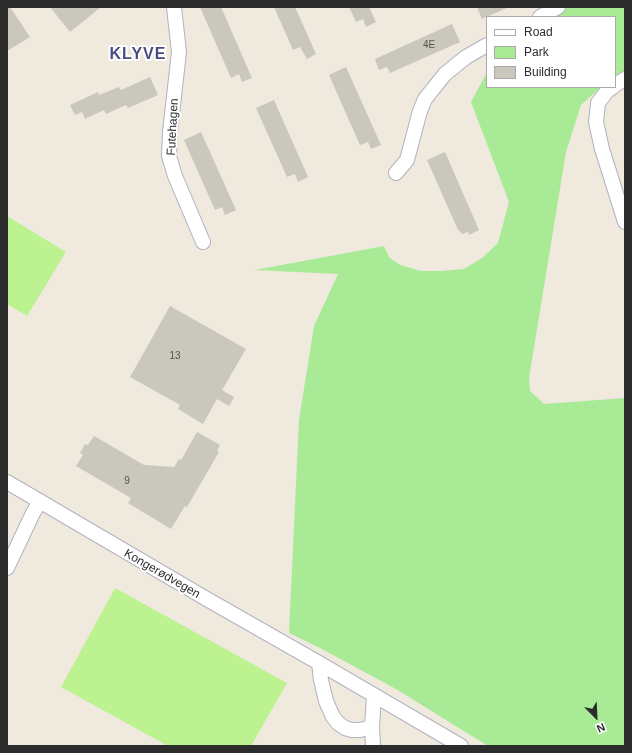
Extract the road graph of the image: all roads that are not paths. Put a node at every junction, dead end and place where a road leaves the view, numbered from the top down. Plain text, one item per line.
1 (174, 7) edge
2 (558, 7) edge
3 (542, 16) edge
4 (486, 46) edge
5 (625, 79) edge
6 (616, 85) edge
7 (611, 88) edge
8 (396, 173) dead end
9 (625, 222) edge
10 (203, 242) dead end
11 (7, 482) edge
12 (40, 501) junction
13 (7, 568) edge
14 (319, 663) junction
15 (374, 695) junction
16 (372, 727) junction
17 (373, 746) edge
18 (462, 746) edge

1 - 10 street, Futehagen
2 - 3 street
4 - 8 street
5 - 6 street
7 - 9 street
11 - 12 street, Kongerødvegen
12 - 13 street
12 - 14 street, Kongerødvegen
14 - 15 street, Kongerødvegen
14 - 16 street
15 - 16 street
15 - 18 street, Kongerødvegen
16 - 17 street

